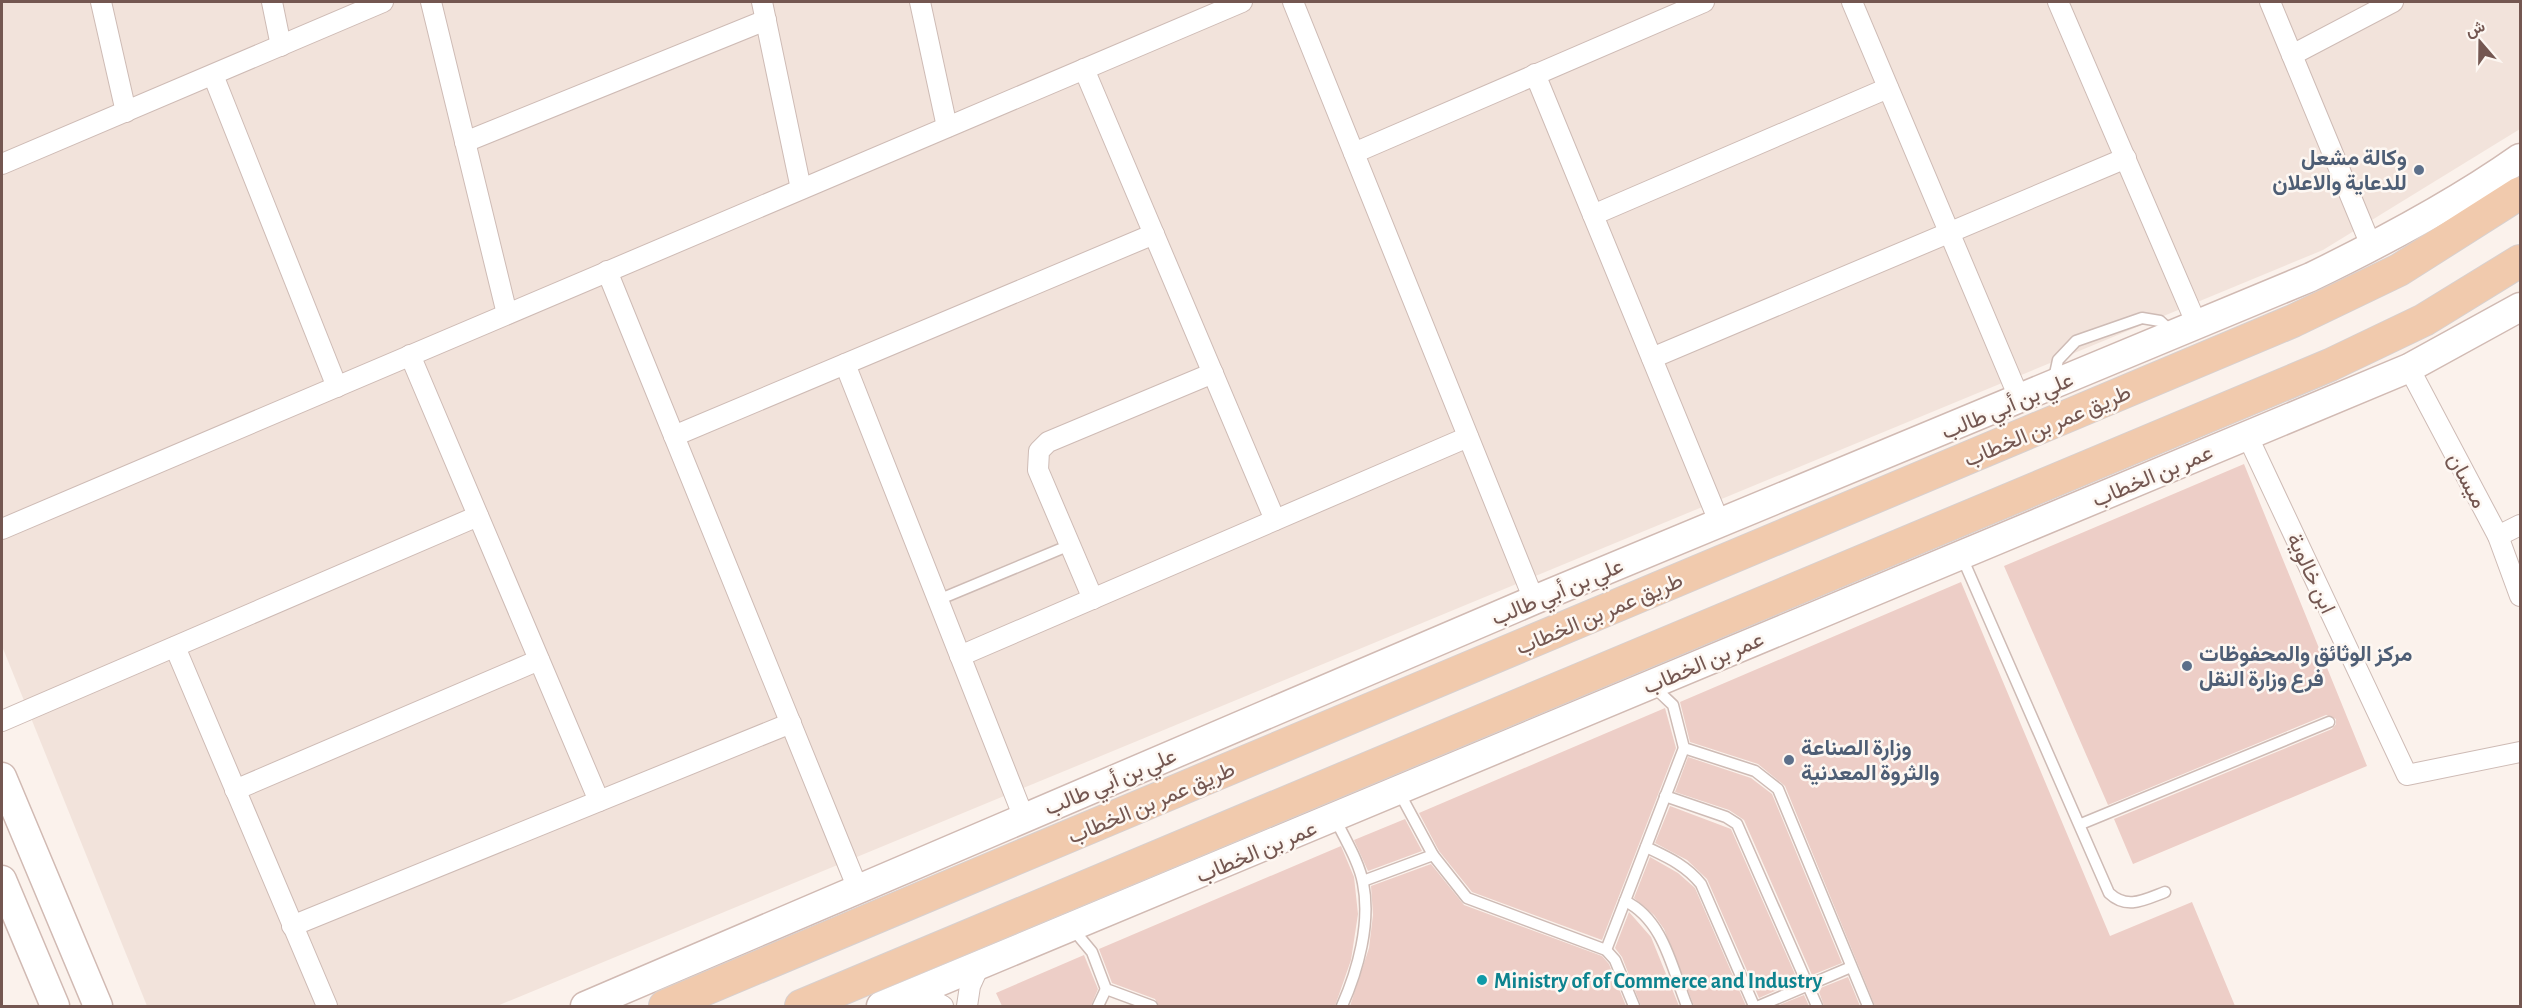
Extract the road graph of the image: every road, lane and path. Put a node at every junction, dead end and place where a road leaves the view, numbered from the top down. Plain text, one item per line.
1 (101, 2) edge
2 (272, 2) edge
3 (383, 2) edge
4 (431, 2) edge
5 (920, 2) edge
6 (1242, 2) edge
7 (1293, 2) edge
8 (1704, 2) edge
9 (1852, 2) edge
10 (2058, 2) edge
11 (2270, 2) edge
12 (2393, 2) edge
13 (764, 11) edge
14 (281, 46) junction
15 (2292, 55) junction
16 (1084, 69) junction
17 (1536, 74) junction
18 (213, 75) junction
19 (1888, 88) junction
20 (126, 112) junction
21 (947, 127) junction
22 (465, 142) junction
23 (1354, 153) junction
24 (2126, 158) junction
25 (2520, 158) edge
26 (2, 164) edge
27 (801, 189) junction
28 (2520, 193) edge
29 (1593, 215) junction
30 (1949, 232) junction
31 (1154, 234) junction
32 (2372, 248) junction
33 (2520, 261) edge
34 (607, 272) junction
35 (2520, 307) edge
36 (507, 314) junction
37 (2186, 330) junction
38 (410, 355) junction
39 (1652, 358) junction
40 (845, 364) junction
41 (2330, 365) junction
42 (2409, 368) junction
43 (1213, 373) junction
44 (337, 387) junction
45 (2020, 400) junction
46 (2304, 410) junction
47 (2247, 435) junction
48 (674, 436) junction
49 (1468, 437) junction
50 (1915, 444) junction
51 (1877, 496) junction
52 (478, 516) junction
53 (1275, 520) junction
54 (1720, 524) junction
55 (2520, 525) edge
56 (2, 529) edge
57 (2498, 536) junction
58 (1070, 545) junction
59 (1960, 555) junction
60 (1804, 588) junction
61 (2520, 596) edge
62 (1094, 599) junction
63 (938, 600) junction
64 (1534, 600) junction
65 (1852, 600) junction
66 (175, 647) junction
67 (960, 656) junction
68 (539, 660) junction
69 (1651, 684) junction
70 (2, 721) edge
71 (791, 723) junction
72 (2330, 723) dead end
73 (1684, 748) junction
74 (2520, 752) edge
75 (2, 777) edge
76 (235, 790) junction
77 (1399, 791) junction
78 (1665, 796) junction
79 (599, 801) junction
80 (1023, 818) junction
81 (1334, 818) junction
82 (2081, 824) junction
83 (1646, 847) junction
84 (1433, 855) junction
85 (2, 880) edge
86 (1363, 881) junction
87 (858, 889) junction
88 (2165, 892) dead end
89 (1625, 901) junction
90 (292, 926) junction
91 (1072, 927) junction
92 (1606, 951) junction
93 (979, 966) junction
94 (1851, 967) junction
95 (1809, 985) junction
96 (1106, 989) junction
97 (915, 991) junction
98 (55, 1006) edge
99 (98, 1006) edge
100 (327, 1006) edge
101 (585, 1006) edge
102 (665, 1006) edge
103 (801, 1006) edge
104 (881, 1006) edge
105 (942, 1006) edge
106 (967, 1006) edge
107 (1098, 1006) edge
108 (1152, 1006) edge
109 (1342, 1006) edge
110 (1634, 1006) edge
111 (1687, 1006) edge
112 (1754, 1006) edge
113 (1759, 1006) edge
114 (1817, 1006) edge
115 (1868, 1006) edge

1 - 20 street
2 - 14 street
3 - 14 street
4 - 22 street
5 - 21 street
6 - 16 street
7 - 23 street
8 - 17 street
9 - 19 street
10 - 24 street
11 - 15 street
12 - 15 street
13 - 22 street
13 - 27 street
14 - 18 street
15 - 32 street
16 - 21 street
16 - 31 street
17 - 23 street
17 - 29 street
18 - 20 street
18 - 44 street
19 - 29 street
19 - 30 street
20 - 26 street
21 - 27 street
22 - 36 street
23 - 49 street
24 - 30 street
24 - 37 street
25 - 32 street, علي بن أبي طالب
27 - 34 street
28 - 51 main road, طريق عمر بن الخطاب
29 - 39 street
30 - 39 street
30 - 45 street
31 - 40 street
31 - 43 street
32 - 37 street, علي بن أبي طالب
33 - 41 main road
34 - 36 street
34 - 48 street
35 - 42 street, عمر بن الخطاب
36 - 38 street
37 - 45 street, علي بن أبي طالب
38 - 44 street
38 - 52 street
39 - 54 street
40 - 48 street
40 - 63 street
41 - 46 street
41 - 60 main road
42 - 46 street, عمر بن الخطاب
42 - 57 street, ميسان
43 - 53 street
43 - 58 street
44 - 56 street
45 - 50 street, علي بن أبي طالب
46 - 47 street, عمر بن الخطاب
47 - 59 street, عمر بن الخطاب
47 - 74 street, ابن خالوية
48 - 71 street
49 - 53 street
49 - 64 street
50 - 51 street
50 - 54 street, علي بن أبي طالب
51 - 102 main road, طريق عمر بن الخطاب
52 - 66 street
52 - 68 street
53 - 62 street
54 - 64 street, علي بن أبي طالب
55 - 57 street
57 - 61 street, ميسان
58 - 62 street
58 - 63 lane
59 - 65 street, عمر بن الخطاب
59 - 82 lane
60 - 65 street
60 - 103 main road
62 - 67 street
63 - 67 street
64 - 80 street, علي بن أبي طالب
65 - 69 street, عمر بن الخطاب
66 - 70 street
66 - 76 street
67 - 80 street
68 - 76 street
68 - 79 street
69 - 73 lane
69 - 77 street, عمر بن الخطاب
71 - 79 street
71 - 87 street
72 - 82 lane
73 - 78 lane
73 - 94 lane
75 - 99 street
76 - 90 street
77 - 81 street, عمر بن الخطاب
77 - 84 lane
78 - 83 lane
78 - 95 lane
79 - 90 street
80 - 87 street, علي بن أبي طالب
81 - 86 lane
81 - 91 street, عمر بن الخطاب
82 - 88 lane
83 - 89 lane
83 - 112 lane
84 - 86 lane
84 - 92 lane
85 - 98 street
86 - 109 lane
87 - 101 street, علي بن أبي طالب
89 - 92 lane
89 - 111 lane
90 - 100 street
91 - 93 street, عمر بن الخطاب
91 - 96 lane
92 - 110 lane
93 - 97 street, عمر بن الخطاب
93 - 106 street
94 - 95 lane
94 - 115 lane
95 - 113 lane
95 - 114 lane
96 - 107 lane
96 - 108 lane
97 - 104 street, عمر بن الخطاب
97 - 105 street

